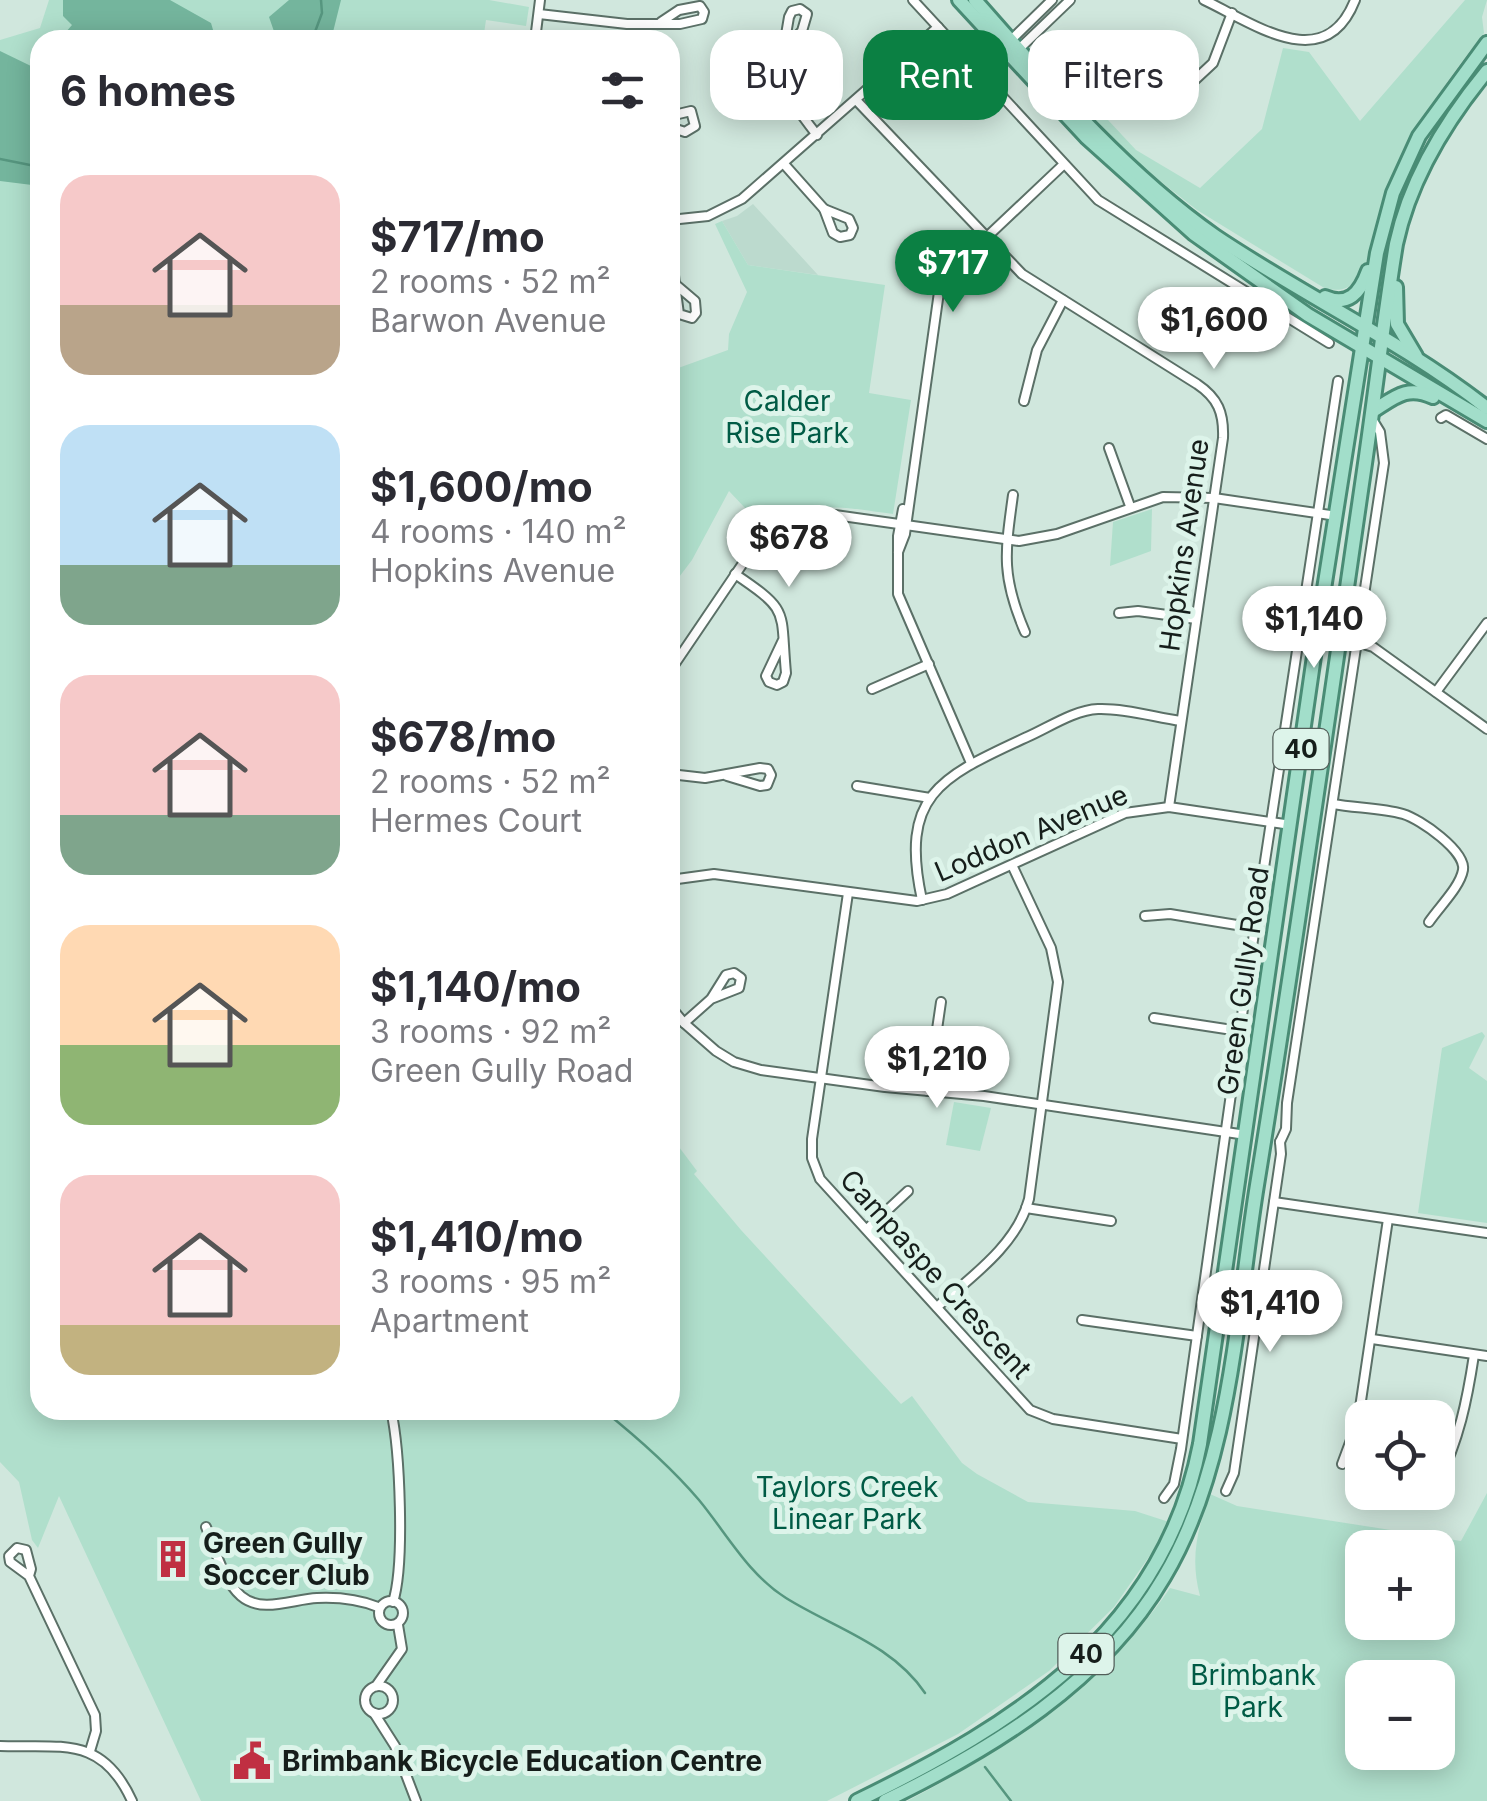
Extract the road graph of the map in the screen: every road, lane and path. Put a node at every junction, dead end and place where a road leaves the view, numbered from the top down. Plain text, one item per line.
1 (540, 0) edge
2 (913, 0) edge
3 (959, 0) edge
4 (975, 0) edge
5 (1052, 0) edge
6 (1070, 0) edge
7 (1204, 0) edge
8 (1354, 0) edge
9 (1232, 13) junction
10 (538, 14) junction
11 (662, 22) junction
12 (938, 28) junction
13 (536, 30) edge
14 (1487, 43) edge
15 (1011, 47) junction
16 (1487, 72) edge
17 (1199, 76) edge
18 (857, 101) junction
19 (680, 114) edge
20 (806, 120) edge
21 (680, 130) edge
22 (817, 135) junction
23 (784, 164) junction
24 (1063, 165) junction
25 (824, 209) dead end
26 (680, 219) edge
27 (1214, 234) junction
28 (1380, 235) junction
29 (986, 237) junction
30 (1396, 244) junction
31 (1063, 300) junction
32 (1365, 328) junction
33 (1381, 338) junction
34 (1329, 343) dead end
35 (1362, 346) junction
36 (1380, 357) junction
37 (1425, 366) junction
38 (1338, 381) dead end
39 (1024, 401) dead end
40 (1487, 408) edge
41 (1473, 413) junction
42 (1372, 415) junction
43 (1441, 418) dead end
44 (1487, 421) edge
45 (1487, 439) edge
46 (1109, 448) dead end
47 (1013, 495) dead end
48 (1214, 498) junction
49 (1130, 506) junction
50 (1319, 514) junction
51 (1337, 516) junction
52 (902, 525) junction
53 (1006, 540) junction
54 (734, 574) junction
55 (1119, 613) dead end
56 (1196, 619) junction
57 (1487, 624) edge
58 (1025, 632) dead end
59 (783, 640) junction
60 (1357, 642) junction
61 (680, 657) edge
62 (929, 664) junction
63 (872, 689) dead end
64 (1436, 692) junction
65 (1181, 721) junction
66 (1487, 729) edge
67 (972, 763) junction
68 (680, 776) edge
69 (727, 776) junction
70 (858, 786) dead end
71 (930, 798) junction
72 (1333, 804) junction
73 (1169, 807) junction
74 (1271, 822) junction
75 (1291, 825) junction
76 (1311, 828) junction
77 (1328, 832) junction
78 (1012, 865) junction
79 (680, 879) edge
80 (848, 893) junction
81 (922, 900) junction
82 (1144, 916) dead end
83 (1429, 922) dead end
84 (1255, 928) junction
85 (711, 999) dead end
86 (941, 1002) dead end
87 (680, 1018) edge
88 (1154, 1018) dead end
89 (684, 1023) junction
90 (1240, 1032) junction
91 (820, 1080) junction
92 (928, 1092) junction
93 (1042, 1105) junction
94 (1227, 1132) junction
95 (1246, 1135) junction
96 (1273, 1140) junction
97 (908, 1191) dead end
98 (1274, 1202) junction
99 (1026, 1208) junction
100 (1388, 1219) junction
101 (1111, 1221) dead end
102 (867, 1229) junction
103 (1487, 1233) edge
104 (937, 1307) junction
105 (1082, 1320) dead end
106 (1197, 1336) junction
107 (1372, 1339) junction
108 (1474, 1355) junction
109 (1487, 1356) edge
110 (392, 1420) edge
111 (1182, 1440) junction
112 (1455, 1446) edge
113 (1342, 1464) dead end
114 (1226, 1491) dead end
115 (1164, 1498) dead end
116 (206, 1527) dead end
117 (29, 1576) dead end
118 (393, 1602) junction
119 (378, 1607) junction
120 (398, 1624) junction
121 (390, 1671) junction
122 (376, 1686) junction
123 (390, 1691) junction
124 (390, 1708) junction
125 (374, 1713) junction
126 (0, 1746) edge
127 (394, 1746) junction
128 (90, 1751) junction
129 (132, 1801) edge
130 (416, 1801) edge
131 (857, 1801) edge
132 (884, 1801) edge

1 - 10 street
2 - 12 street
3 - 15 main road
4 - 15 main road
5 - 15 street
6 - 15 street
7 - 9 street
8 - 9 street
9 - 17 street
10 - 11 street
10 - 13 street
11 - 11 street
12 - 18 street
12 - 24 street
14 - 28 main road, Green Gully Road / 40
15 - 27 main road
15 - 35 main road
16 - 30 main road, Green Gully Road / 40
18 - 22 street
18 - 29 street, Hopkins Avenue
19 - 21 street
20 - 22 street
22 - 23 street
23 - 25 street
23 - 26 street
24 - 29 street
24 - 34 street
27 - 28 main road
27 - 32 main road
28 - 32 main road, Green Gully Road / 40
29 - 31 street, Hopkins Avenue
29 - 52 street
30 - 33 main road, Green Gully Road / 40
30 - 37 main road
31 - 39 street
31 - 48 street, Hopkins Avenue
32 - 33 main road
32 - 35 main road, Green Gully Road / 40
33 - 36 main road, Green Gully Road / 40
33 - 37 main road
35 - 36 main road
35 - 51 main road, Green Gully Road / 40
36 - 41 main road
36 - 42 main road, Green Gully Road / 40
37 - 40 main road
38 - 50 street
41 - 42 main road
41 - 44 main road
42 - 60 street
42 - 76 main road, Green Gully Road / 40
43 - 45 street
46 - 49 street
47 - 53 street
48 - 49 street
48 - 50 street
48 - 56 street, Hopkins Avenue
49 - 53 street
50 - 51 street
50 - 74 street
51 - 75 main road, Green Gully Road / 40
52 - 53 street
52 - 54 street
52 - 62 street
53 - 58 street
54 - 59 street
54 - 61 street
55 - 56 street
56 - 65 street, Hopkins Avenue
57 - 64 street
59 - 59 street
60 - 64 street
60 - 72 street
62 - 63 street
62 - 67 street
64 - 66 street
65 - 67 street
65 - 73 street, Hopkins Avenue
67 - 71 street
68 - 69 street
69 - 69 street
70 - 71 street
71 - 81 street
72 - 77 street
72 - 83 street
73 - 74 street, Loddon Avenue
73 - 78 street, Loddon Avenue
74 - 75 street, Loddon Avenue
74 - 84 street
75 - 76 main road
75 - 95 main road, Green Gully Road / 40
76 - 77 street
76 - 96 main road, Green Gully Road / 40
77 - 96 street
78 - 81 street, Loddon Avenue
78 - 93 street
79 - 80 street, Loddon Avenue
80 - 81 street, Loddon Avenue
80 - 91 street, Campaspe Crescent
82 - 84 street
84 - 90 street
85 - 89 street
86 - 92 street
87 - 89 street
88 - 90 street
89 - 91 street
90 - 94 street
91 - 92 street
91 - 102 street, Campaspe Crescent
92 - 93 street
93 - 94 street
93 - 99 street
94 - 95 street
94 - 106 street
95 - 96 main road
95 - 131 main road, Green Gully Road / 40
96 - 98 street
96 - 132 main road, Green Gully Road / 40
97 - 102 street
98 - 100 street
98 - 114 street
99 - 101 street
99 - 104 street
100 - 103 street
100 - 107 street
102 - 104 street, Campaspe Crescent
104 - 111 street, Campaspe Crescent
105 - 106 street
106 - 111 street
107 - 108 street
107 - 113 street
108 - 109 street
108 - 112 street
110 - 118 street
111 - 115 street
116 - 119 street
117 - 128 street
118 - 119 street
118 - 120 street
119 - 120 street
120 - 121 street
121 - 122 street
121 - 123 street
122 - 123 street
122 - 125 street
123 - 124 street
124 - 125 street
124 - 127 street
125 - 127 street
126 - 128 street
127 - 130 street
128 - 129 street

